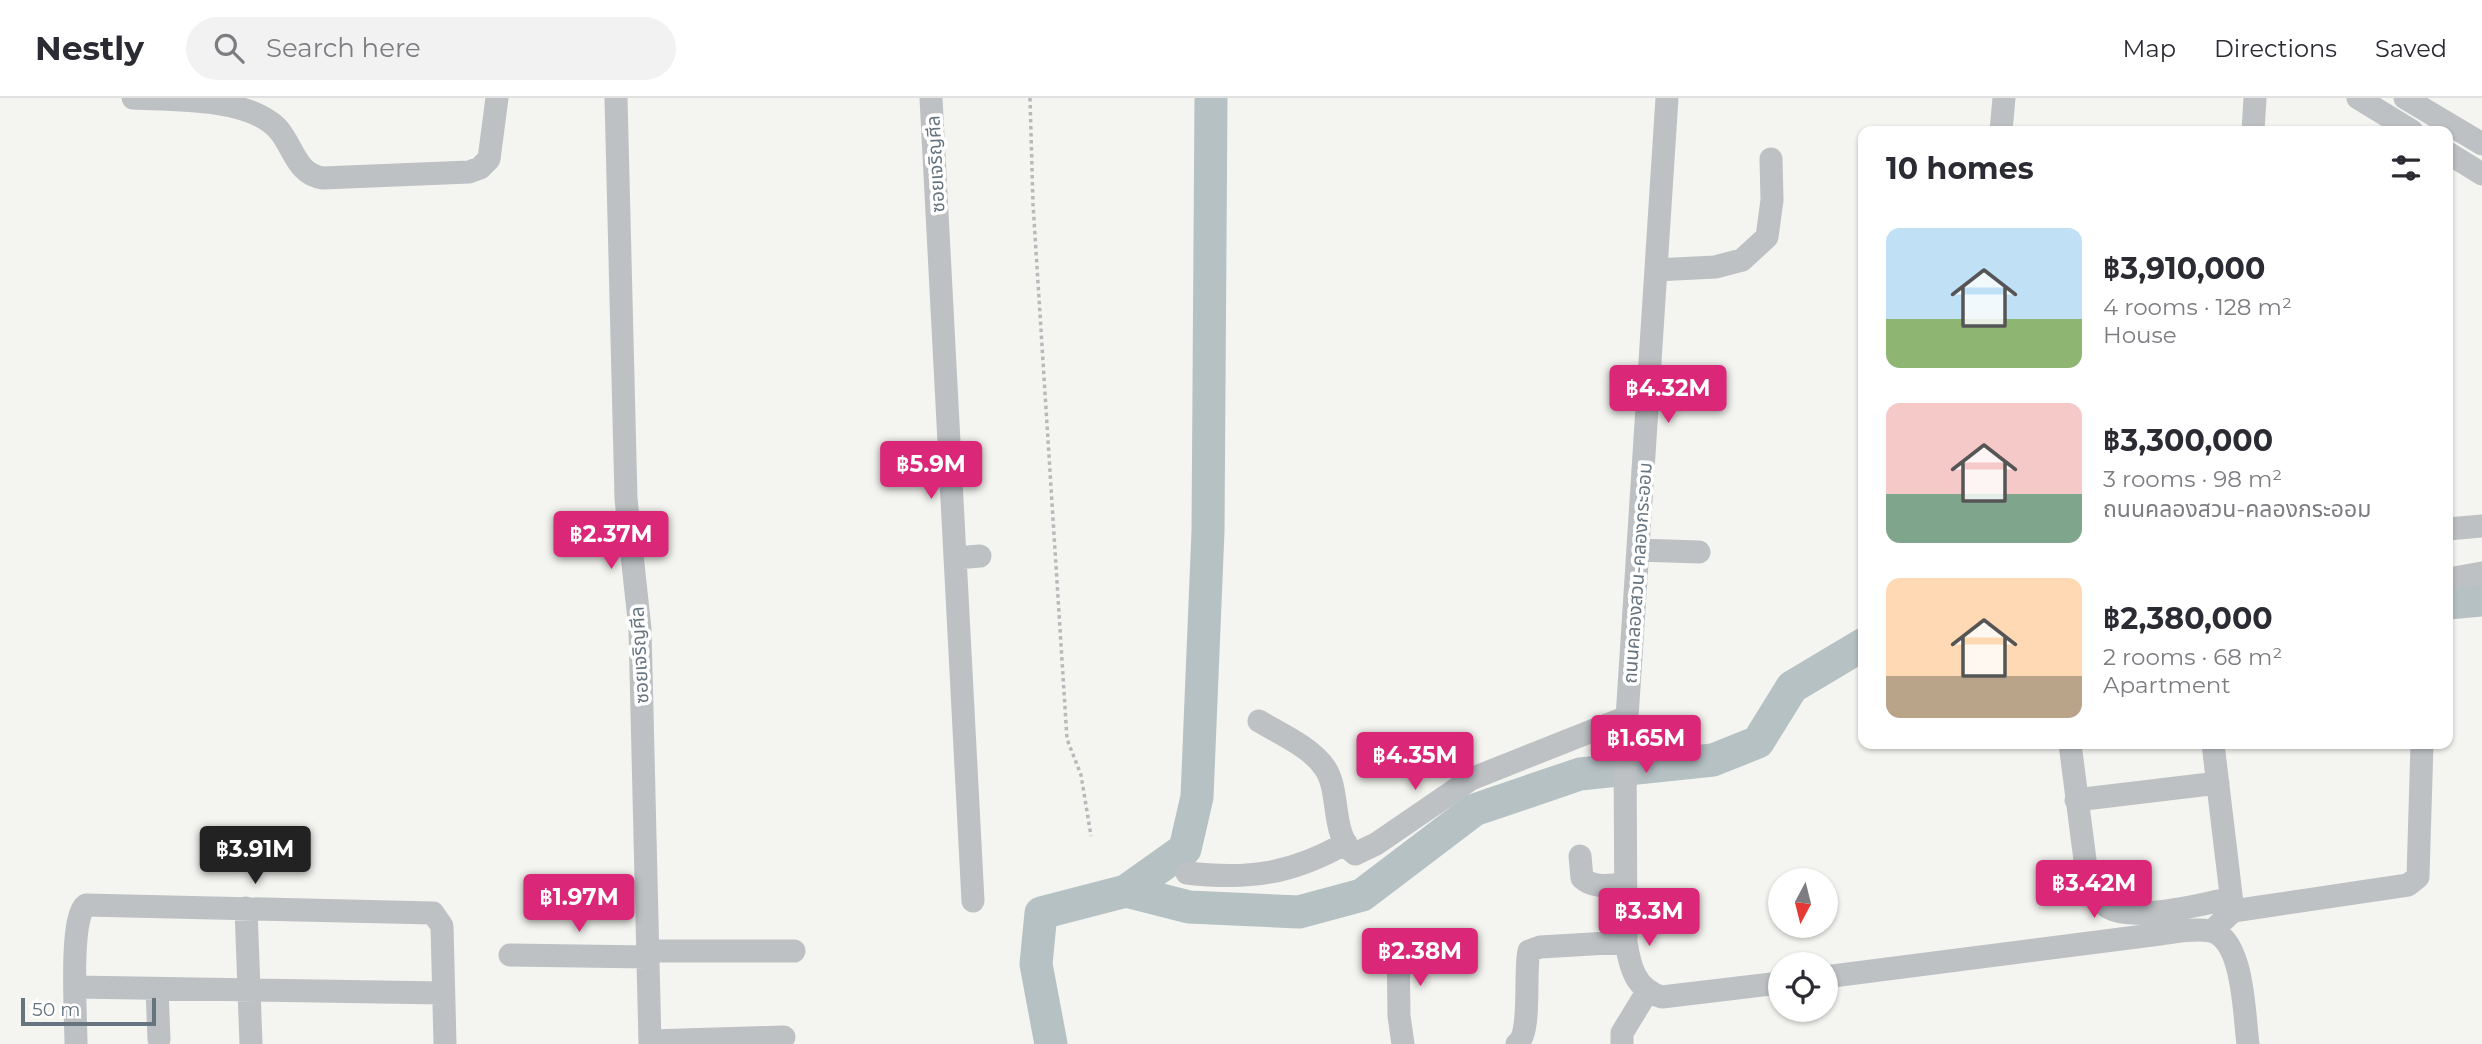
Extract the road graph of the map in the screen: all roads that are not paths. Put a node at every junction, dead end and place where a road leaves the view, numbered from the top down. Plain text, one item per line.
1 (133, 98) edge
2 (497, 98) edge
3 (615, 98) edge
4 (931, 98) edge
5 (1667, 98) edge
6 (2004, 98) edge
7 (2255, 98) edge
8 (2358, 98) edge
9 (2405, 98) edge
10 (205, 100) edge
11 (2001, 126) edge
12 (2253, 126) edge
13 (2404, 126) edge
14 (2452, 126) edge
15 (2453, 127) edge
16 (2482, 144) edge
17 (2453, 156) edge
18 (1772, 159) dead end
19 (2482, 174) edge
20 (1656, 270) junction
21 (2482, 526) edge
22 (2453, 529) edge
23 (1638, 550) junction
24 (1699, 552) dead end
25 (980, 556) dead end
26 (956, 558) junction
27 (2482, 573) edge
28 (2453, 578) edge
29 (1627, 717) junction
30 (1259, 721) dead end
31 (2071, 749) edge
32 (2214, 749) edge
33 (2422, 749) edge
34 (2218, 783) junction
35 (2076, 800) junction
36 (1346, 843) junction
37 (1580, 856) dead end
38 (1187, 873) dead end
39 (1625, 884) junction
40 (974, 901) dead end
41 (2232, 905) junction
42 (246, 908) junction
43 (2212, 931) junction
44 (1626, 942) junction
45 (1398, 944) dead end
46 (794, 951) dead end
47 (648, 954) junction
48 (510, 956) dead end
49 (1838, 975) edge
50 (1768, 983) edge
51 (75, 987) junction
52 (157, 989) junction
53 (248, 991) junction
54 (1647, 992) junction
55 (443, 993) junction
56 (784, 1037) dead end
57 (159, 1039) dead end
58 (650, 1042) edge
59 (76, 1044) edge
60 (251, 1044) edge
61 (445, 1044) edge
62 (1403, 1044) edge
63 (1517, 1044) edge
64 (1622, 1044) edge
65 (2248, 1044) edge

1 - 10 street
2 - 10 street
3 - 47 street, ซอยเจริญศีล
4 - 26 street, ซอยเจริญศีล
5 - 20 street, ถนนคลองสวน-คลองกระออม
6 - 11 street
7 - 12 street
8 - 13 street
9 - 14 street
15 - 16 street
17 - 19 street
18 - 20 street
20 - 23 street, ถนนคลองสวน-คลองกระออม
21 - 22 street
23 - 24 street
23 - 29 street, ถนนคลองสวน-คลองกระออม
25 - 26 street
26 - 40 street, ซอยเจริญศีล
27 - 28 street
29 - 36 street
29 - 39 street, ถนนคลองสวน-คลองกระออม
30 - 36 street
31 - 35 street
32 - 34 street
33 - 41 street
34 - 35 street
34 - 41 street
35 - 41 street
36 - 38 street
37 - 39 street
39 - 44 street, ถนนคลองสวน-คลองกระออม
41 - 43 street
42 - 51 street
42 - 53 street
42 - 55 street
43 - 49 street
43 - 65 street
44 - 54 street, ถนนคลองสวน-คลองกระออม
44 - 63 street
45 - 62 street
46 - 47 street
47 - 48 street
47 - 58 street, ซอยเจริญศีล
50 - 54 street
51 - 52 street
51 - 59 street
52 - 53 street
52 - 57 street
53 - 55 street
53 - 60 street
54 - 64 street
55 - 61 street
56 - 58 street

